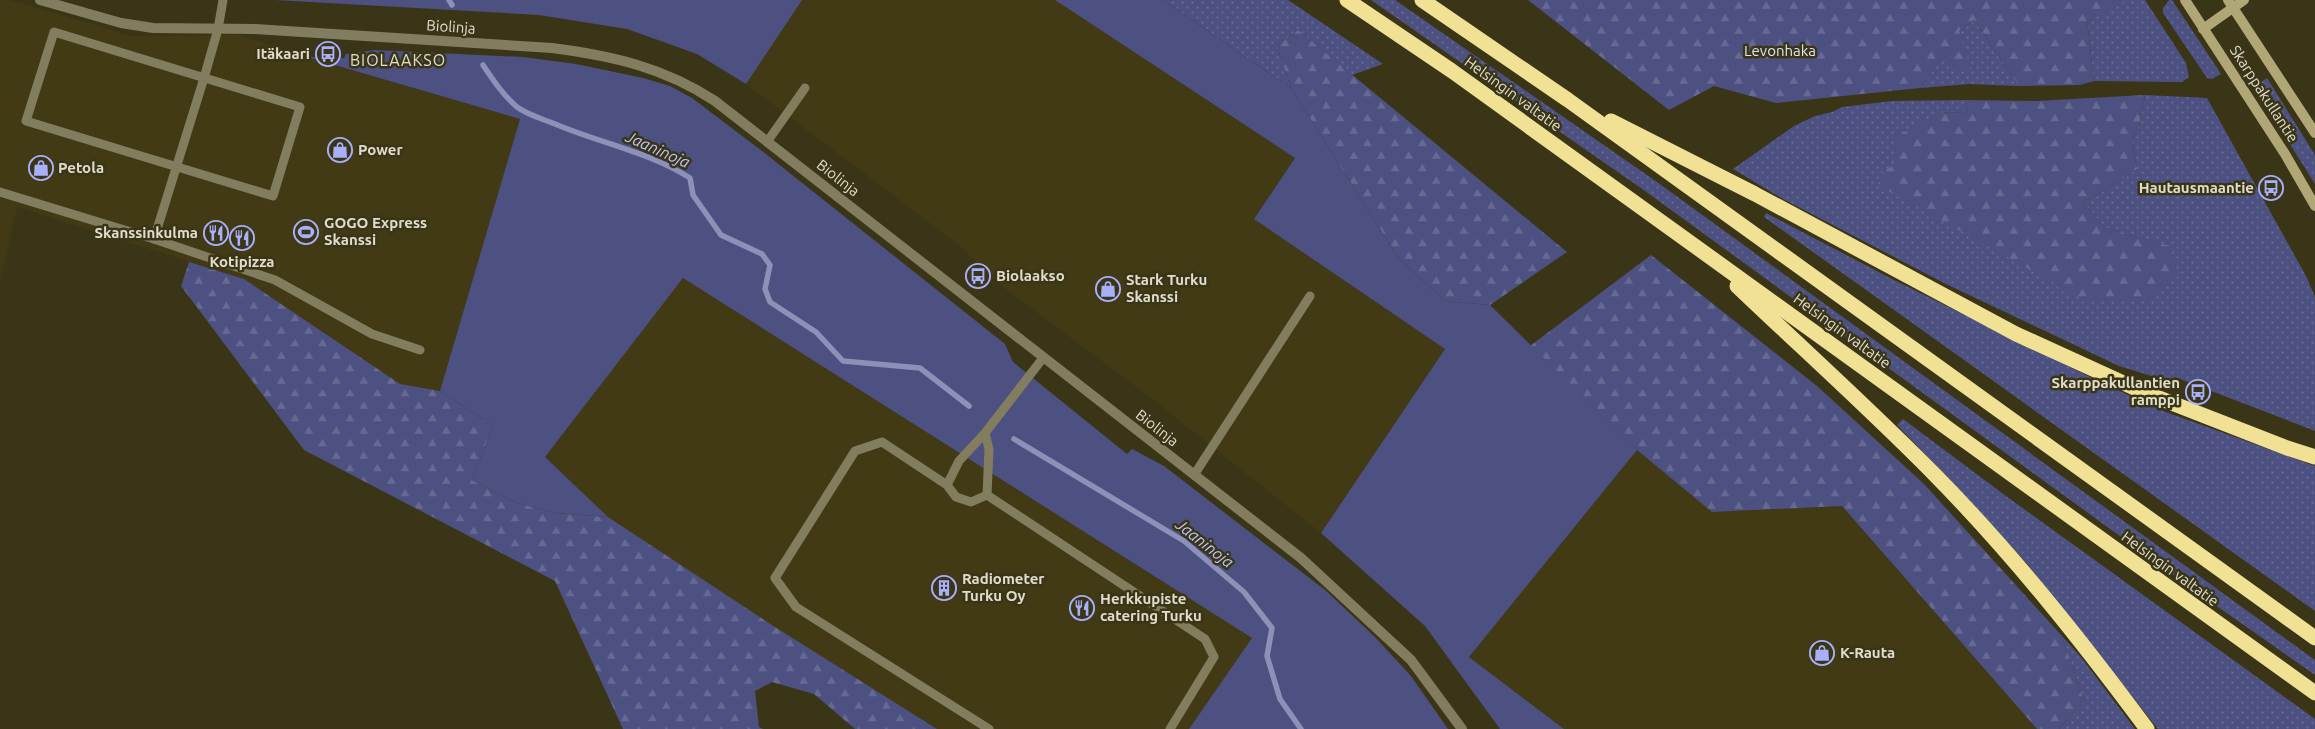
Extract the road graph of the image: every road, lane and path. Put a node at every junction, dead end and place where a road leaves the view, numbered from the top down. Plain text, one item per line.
1 (40, 0) edge
2 (223, 0) edge
3 (1346, 0) edge
4 (1422, 0) edge
5 (2185, 0) edge
6 (2244, 0) edge
7 (2231, 4) edge
8 (218, 29) junction
9 (2203, 29) junction
10 (204, 78) junction
11 (805, 88) dead end
12 (1568, 100) junction
13 (2315, 133) edge
14 (767, 142) junction
15 (177, 167) junction
16 (0, 192) edge
17 (2315, 206) edge
18 (154, 239) junction
19 (1696, 247) junction
20 (1310, 296) dead end
21 (420, 350) dead end
22 (1043, 358) junction
23 (985, 434) junction
24 (2315, 457) edge
25 (1194, 475) junction
26 (947, 485) junction
27 (987, 496) junction
28 (2315, 638) edge
29 (2315, 693) edge
30 (989, 729) edge
31 (1170, 729) edge
32 (1462, 729) edge
33 (2147, 729) edge

1 - 8 street, Biolinja
2 - 8 lane
3 - 19 highway, Helsingin valtatie
4 - 12 highway, Helsingin valtatie
5 - 9 main road, Skarppakullantie
6 - 7 main road
7 - 9 main road
7 - 13 main road, Skarppakullantie
8 - 10 lane
8 - 14 street, Biolinja
9 - 17 main road, Skarppakullantie
10 - 15 lane
10 - 15 lane
10 - 15 lane
11 - 14 lane
12 - 24 highway
12 - 28 highway, Helsingin valtatie
14 - 22 street, Biolinja
15 - 18 lane
16 - 18 lane
18 - 21 lane
19 - 29 highway, Helsingin valtatie
19 - 33 highway
20 - 25 lane
22 - 23 lane
22 - 25 street, Biolinja
23 - 26 lane
23 - 27 lane
25 - 32 street, Biolinja
26 - 27 lane
26 - 30 lane
27 - 31 lane

